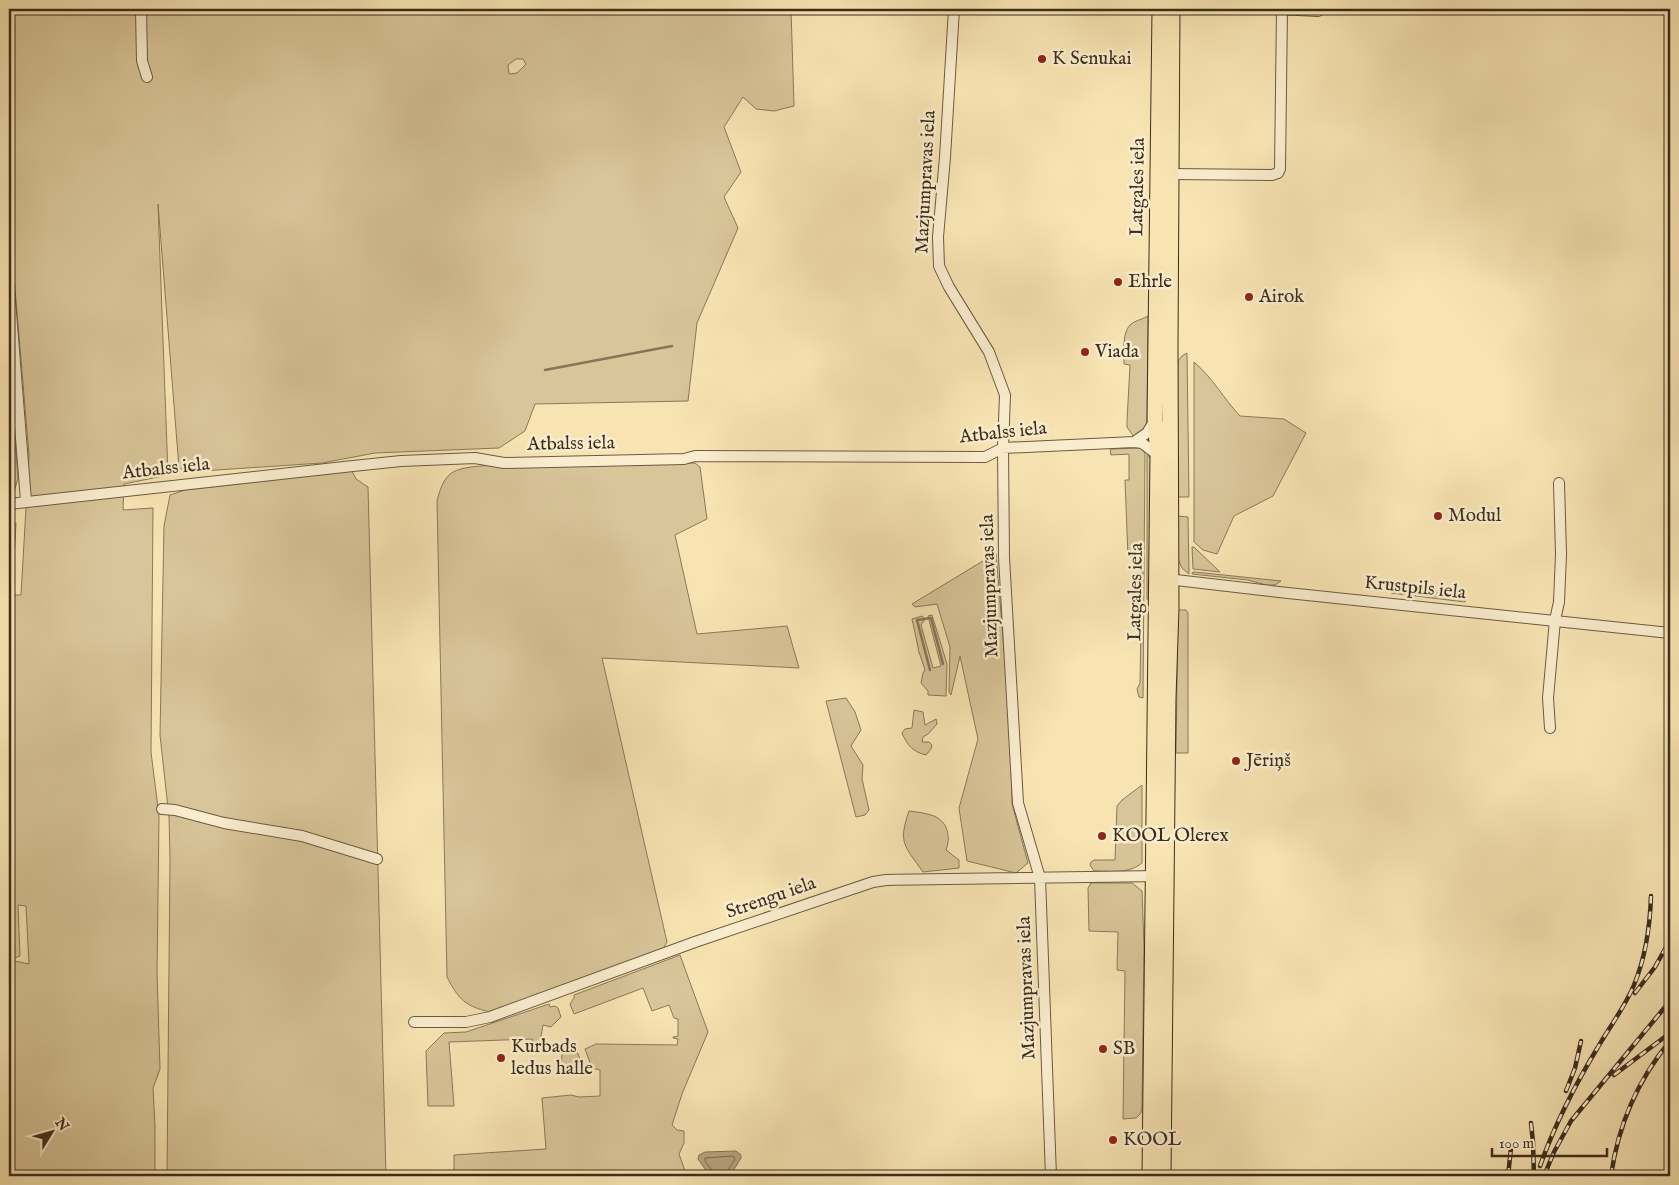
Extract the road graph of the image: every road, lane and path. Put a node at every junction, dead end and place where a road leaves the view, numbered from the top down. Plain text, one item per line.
1 (141, 9) edge
2 (954, 9) edge
3 (1160, 9) edge
4 (1172, 9) edge
5 (1278, 9) edge
6 (1282, 9) edge
7 (1322, 9) edge
8 (147, 77) dead end
9 (1171, 174) junction
10 (9, 288) edge
11 (1155, 420) junction
12 (1134, 442) junction
13 (1003, 448) junction
14 (1158, 455) junction
15 (1559, 483) dead end
16 (26, 501) junction
17 (9, 504) edge
18 (1164, 579) junction
19 (1555, 620) junction
20 (1670, 633) edge
21 (1550, 728) dead end
22 (162, 809) dead end
23 (377, 859) dead end
24 (1159, 876) junction
25 (1040, 878) junction
26 (414, 1022) dead end
27 (1051, 1176) edge
28 (1150, 1176) edge
29 (1163, 1176) edge

1 - 8 street
2 - 13 street, Mazjumpravas iela
3 - 11 highway, Latgales iela
4 - 9 highway, Latgales iela
5 - 6 street
6 - 7 street
6 - 9 street
9 - 18 highway, Latgales iela
10 - 16 street
11 - 12 street
11 - 14 highway, Latgales iela
12 - 13 street, Atbalss iela
12 - 14 street
13 - 16 street, Atbalss iela
13 - 25 street, Mazjumpravas iela
14 - 18 highway, Latgales iela
15 - 19 street
16 - 17 street, Atbalss iela
18 - 19 street, Krustpils iela
18 - 24 highway, Latgales iela
19 - 20 street, Krustpils iela
19 - 21 street
22 - 23 street
24 - 25 street, Strengu iela
24 - 28 highway, Latgales iela
24 - 29 highway, Latgales iela
25 - 26 street, Strengu iela
25 - 27 street, Mazjumpravas iela

